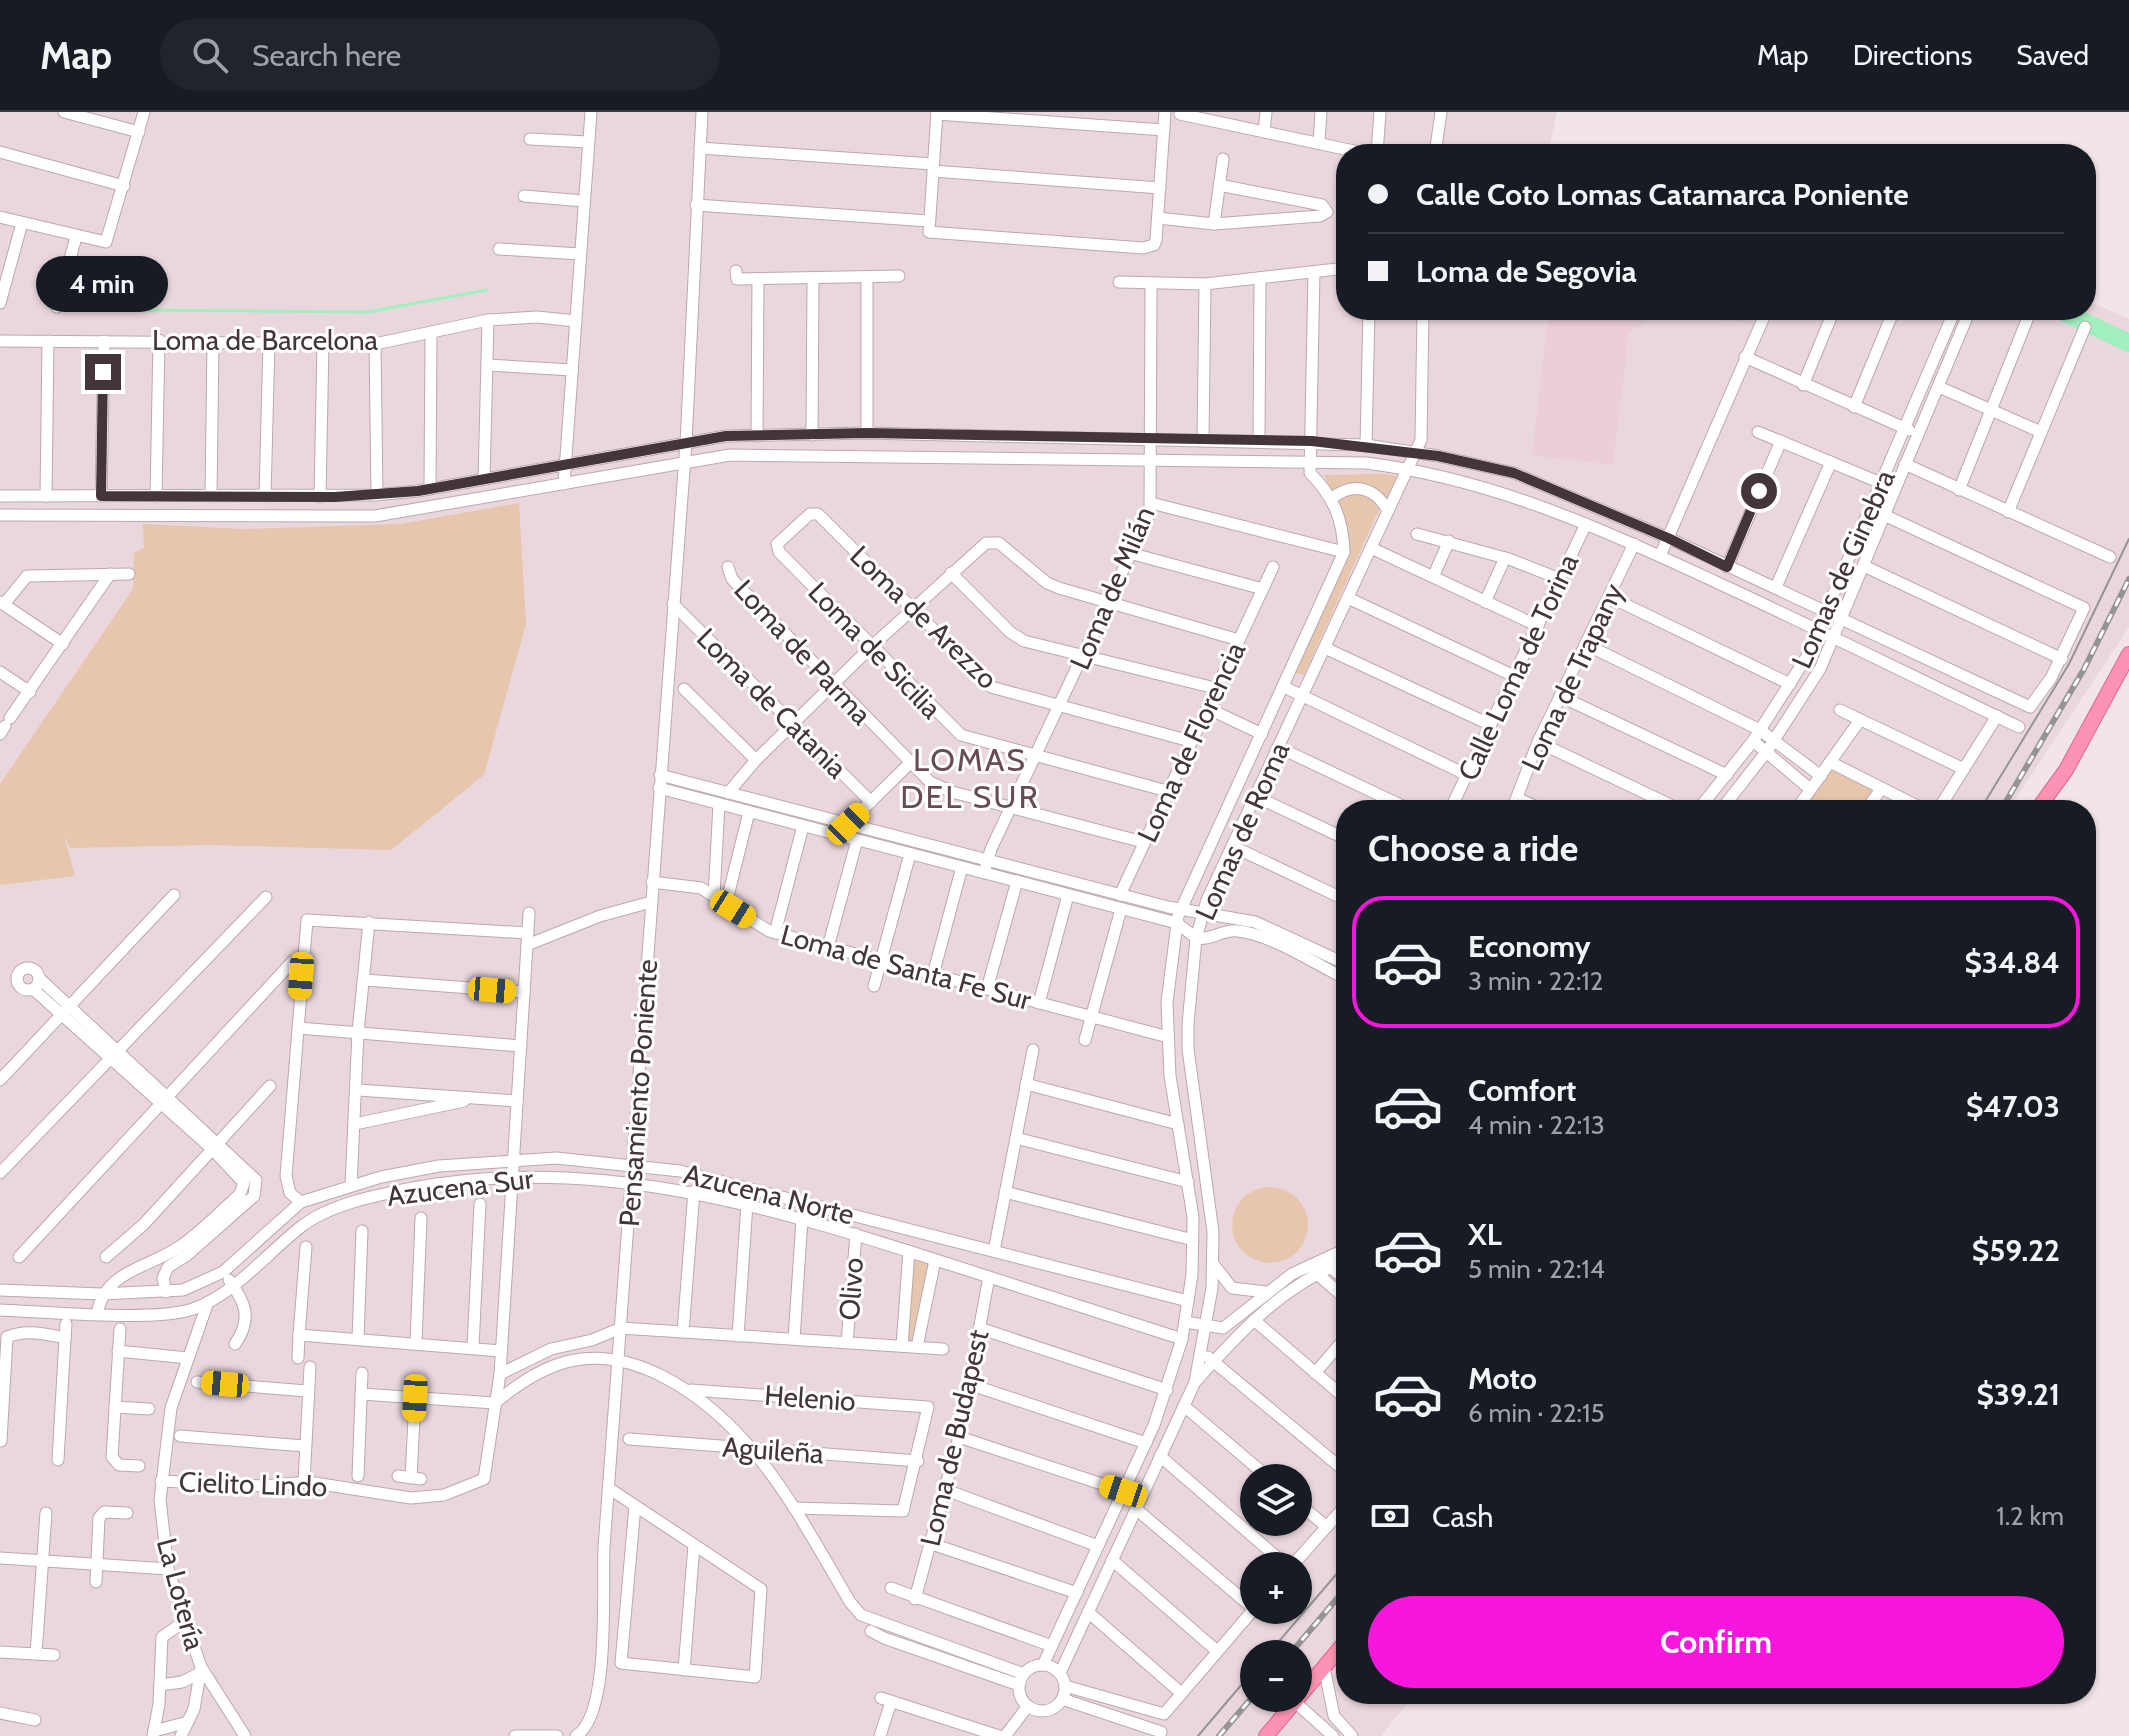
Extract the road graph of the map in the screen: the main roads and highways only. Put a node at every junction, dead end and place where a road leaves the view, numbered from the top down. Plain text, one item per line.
1 (2129, 654) edge
2 (2044, 800) edge
3 (1336, 1653) edge
4 (1266, 1736) edge

1 - 2 main road
3 - 4 main road

